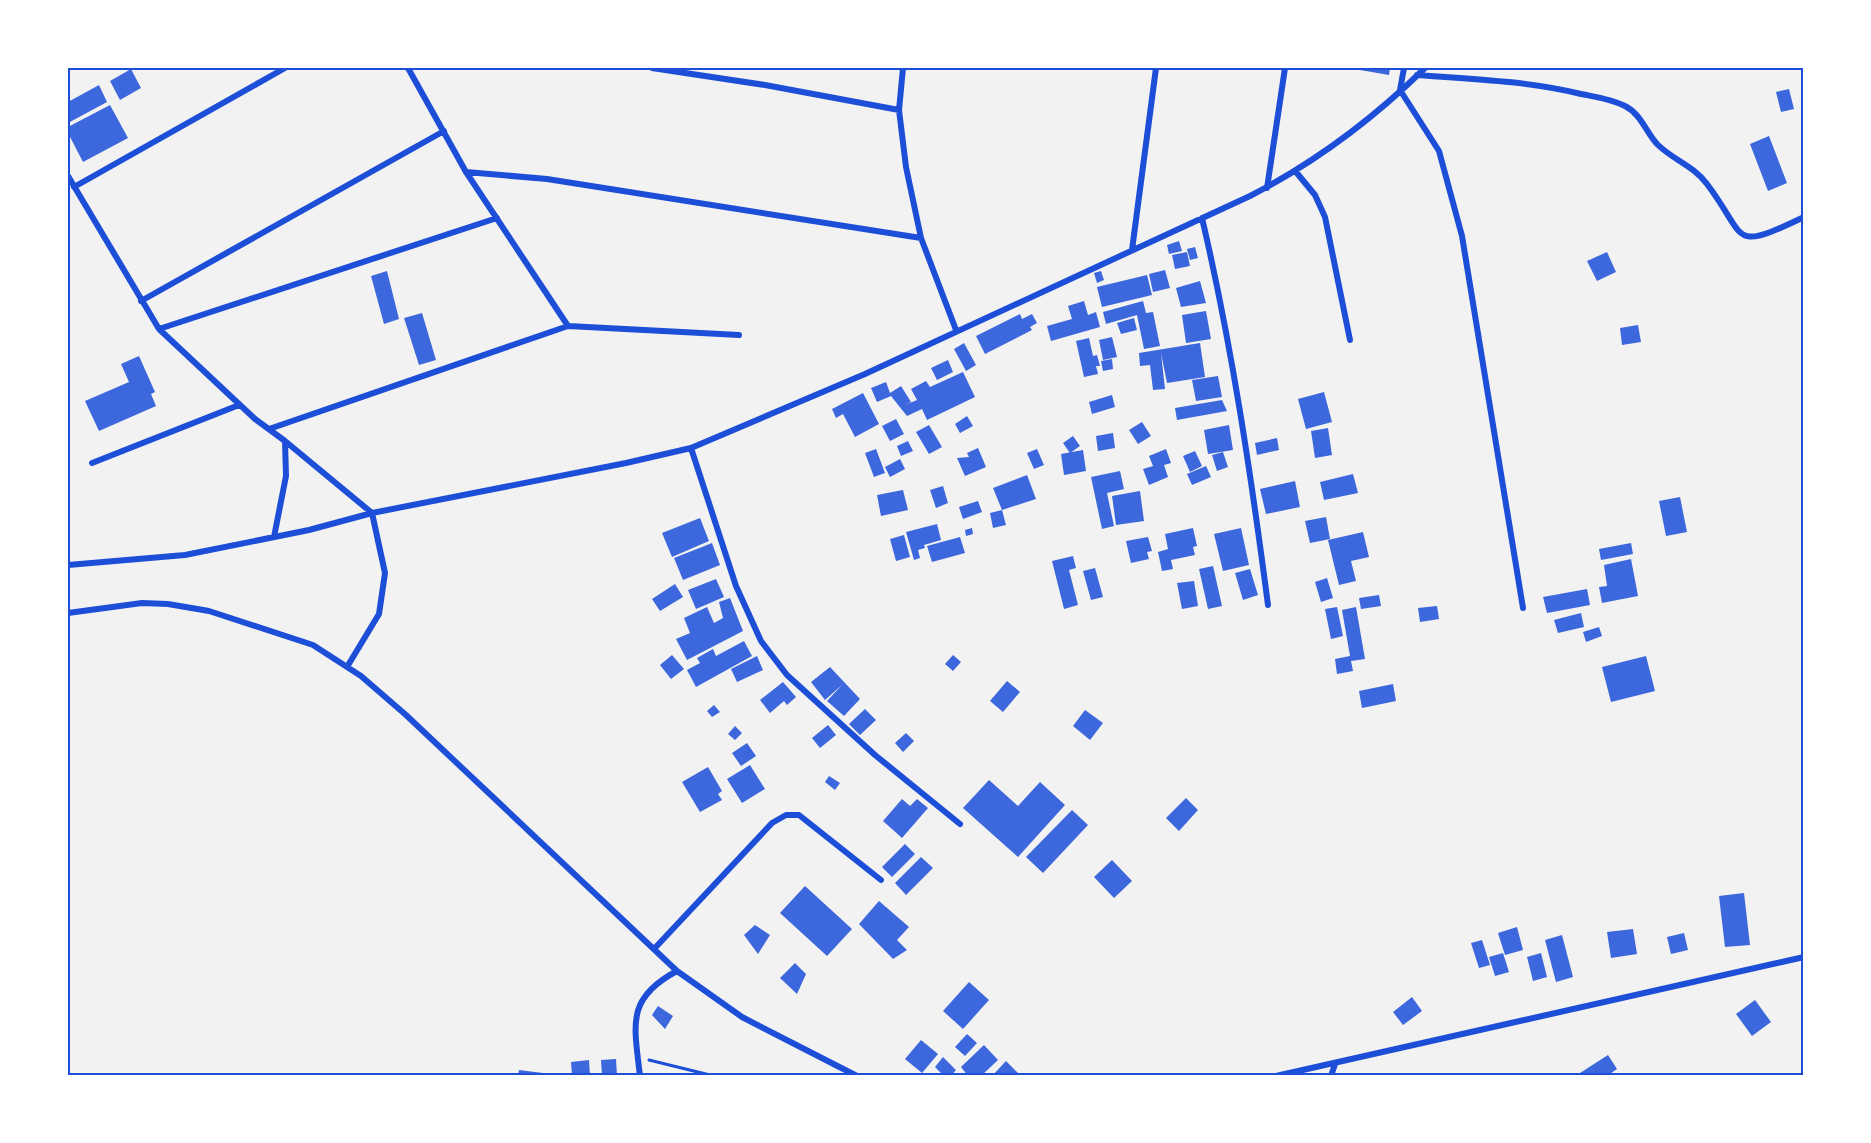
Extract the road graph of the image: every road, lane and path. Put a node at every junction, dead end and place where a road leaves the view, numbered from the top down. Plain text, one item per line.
1 (285, 68) edge
2 (408, 68) edge
3 (652, 68) edge
4 (903, 68) edge
5 (1156, 68) edge
6 (1285, 68) edge
7 (1404, 68) edge
8 (1425, 68) edge
9 (1417, 75) junction
10 (1400, 90) junction
11 (899, 110) junction
12 (444, 131) junction
13 (466, 172) junction
14 (1296, 172) junction
15 (68, 176) edge
16 (74, 187) junction
17 (1267, 188) junction
18 (1803, 217) edge
19 (496, 218) junction
20 (1202, 218) junction
21 (921, 238) junction
22 (1132, 250) junction
23 (141, 301) junction
24 (568, 326) junction
25 (159, 329) junction
26 (956, 330) junction
27 (739, 335) dead end
28 (1350, 340) dead end
29 (239, 405) junction
30 (269, 429) junction
31 (285, 441) junction
32 (691, 448) junction
33 (92, 464) dead end
34 (372, 513) junction
35 (274, 537) junction
36 (68, 565) edge
37 (1268, 605) dead end
38 (1523, 608) dead end
39 (68, 613) edge
40 (347, 667) junction
41 (960, 824) dead end
42 (880, 880) dead end
43 (654, 949) junction
44 (1803, 957) edge
45 (677, 971) junction
46 (638, 1058) junction
47 (1335, 1064) junction
48 (640, 1076) edge
49 (714, 1076) edge
50 (857, 1076) edge
51 (1276, 1076) edge
52 (1331, 1076) edge

1 - 16 street
2 - 12 street
3 - 11 street
4 - 11 street
5 - 22 street
6 - 17 street
7 - 10 street
8 - 9 street
9 - 10 street
9 - 18 street
10 - 14 street
10 - 38 street
11 - 21 street
12 - 13 street
12 - 23 street
13 - 19 street
13 - 21 street
14 - 17 street
14 - 28 street
15 - 16 street
16 - 23 street
17 - 20 street
19 - 24 street
19 - 25 street
20 - 22 street
20 - 37 street
21 - 26 street
22 - 26 street
23 - 25 street
24 - 27 street
24 - 30 street
25 - 29 street
26 - 32 street
29 - 30 street
29 - 33 street
30 - 31 street
31 - 34 street
31 - 35 street
32 - 34 street
32 - 41 street
34 - 35 street
34 - 40 street
35 - 36 street
39 - 40 street
40 - 43 street
42 - 43 street
43 - 45 street
44 - 47 street
45 - 46 street
45 - 50 street
46 - 48 street
46 - 49 path
47 - 51 street
47 - 52 street

